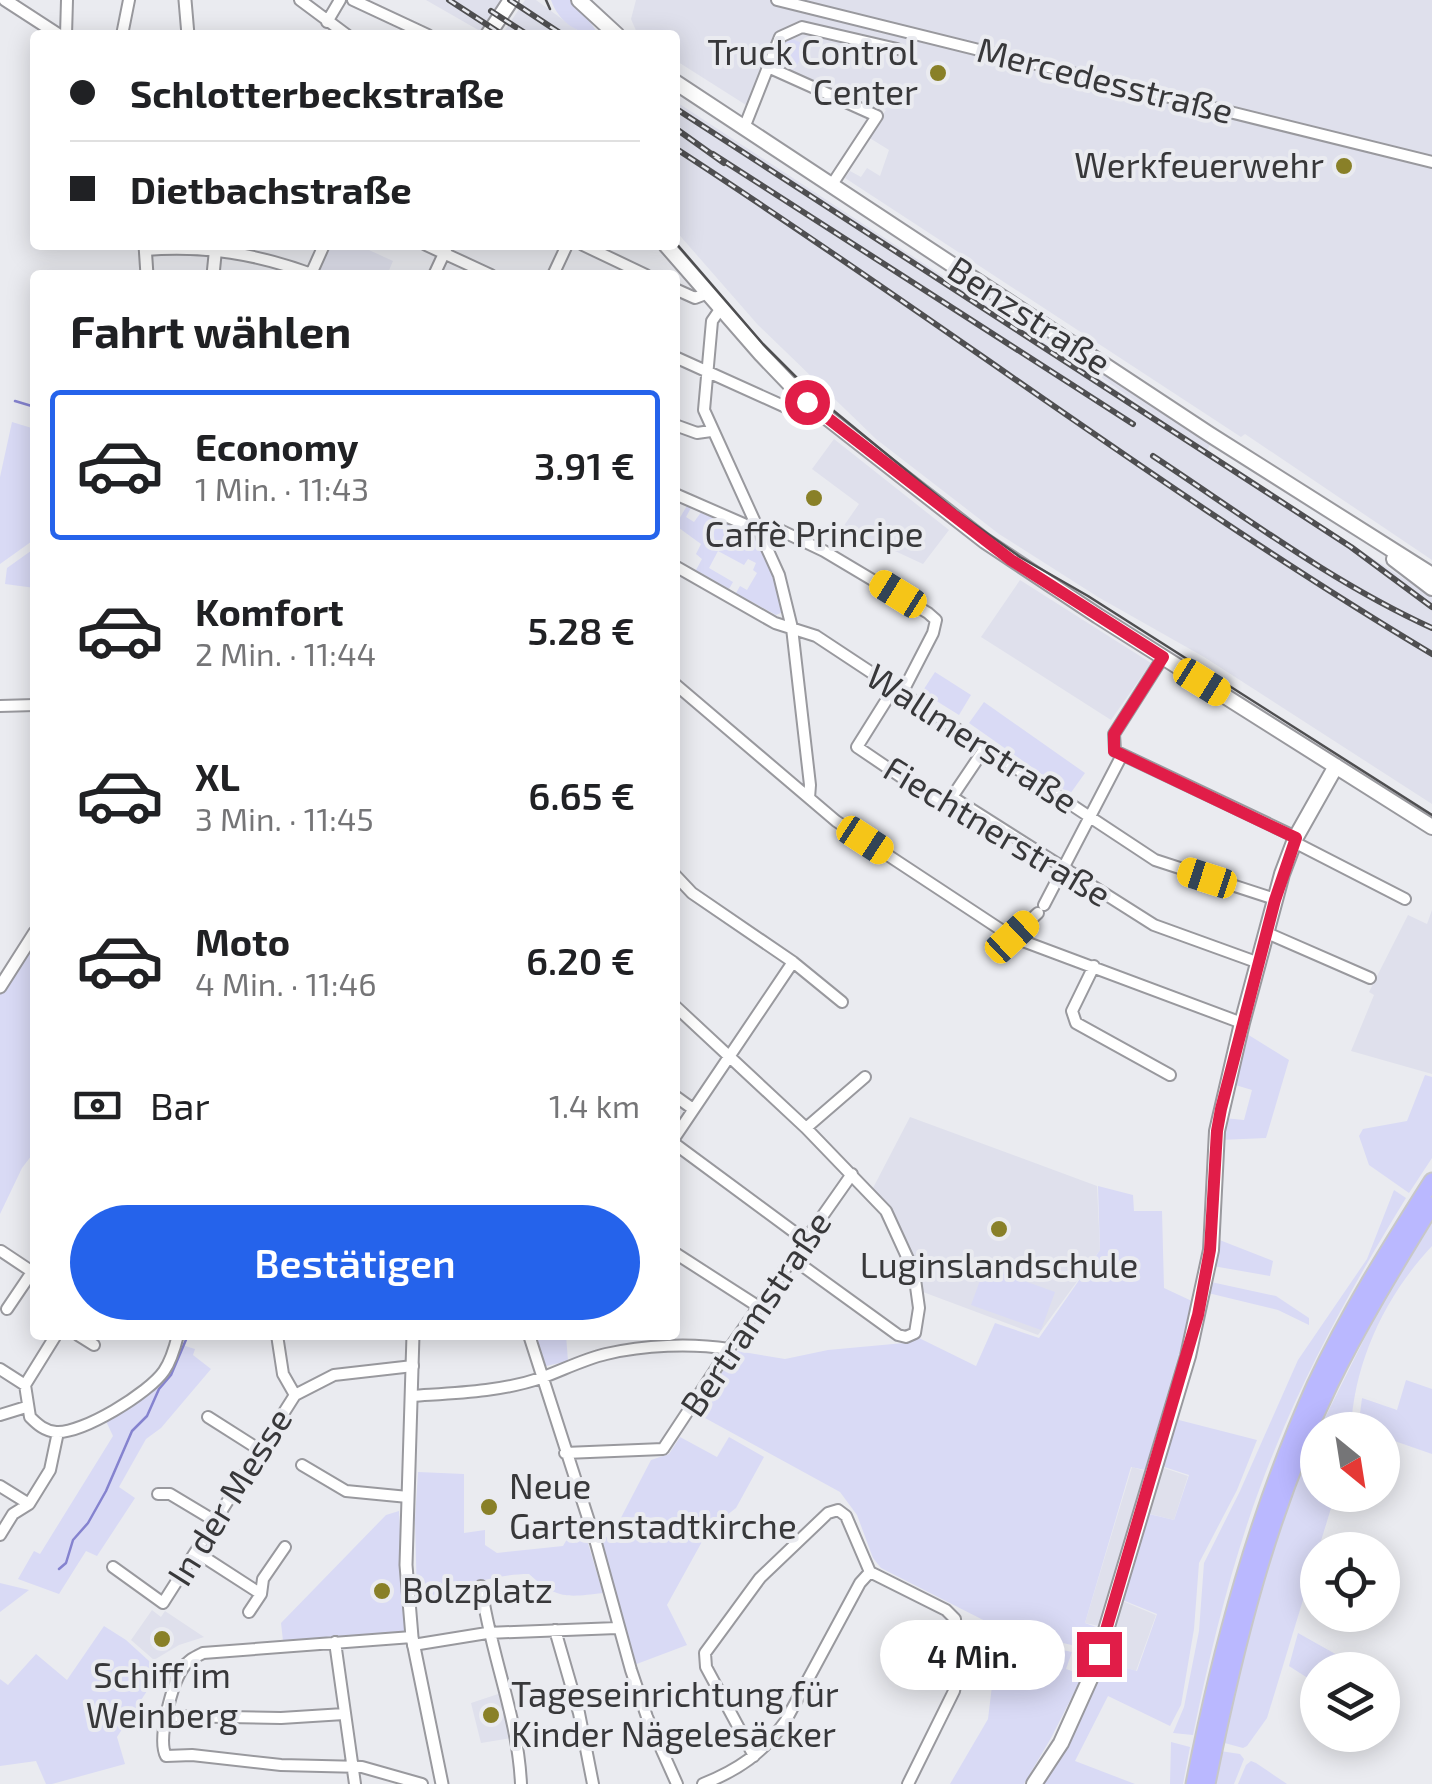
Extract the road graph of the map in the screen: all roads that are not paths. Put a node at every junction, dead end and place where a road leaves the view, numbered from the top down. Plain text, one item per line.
1 (5, 0) edge
2 (129, 0) edge
3 (185, 0) edge
4 (300, 0) edge
5 (340, 0) edge
6 (354, 0) edge
7 (512, 0) edge
8 (579, 0) edge
9 (777, 0) edge
10 (66, 5) edge
11 (597, 7) edge
12 (327, 22) junction
13 (54, 30) edge
14 (63, 30) edge
15 (124, 30) edge
16 (188, 30) edge
17 (339, 30) edge
18 (417, 30) edge
19 (491, 30) edge
20 (613, 30) edge
21 (897, 49) dead end
22 (768, 67) junction
23 (680, 85) edge
24 (744, 128) junction
25 (1432, 162) edge
26 (832, 186) junction
27 (230, 250) edge
28 (448, 250) edge
29 (594, 250) edge
30 (670, 250) edge
31 (301, 270) edge
32 (482, 270) edge
33 (636, 270) edge
34 (680, 291) edge
35 (708, 293) junction
36 (722, 308) junction
37 (680, 359) edge
38 (705, 370) junction
39 (807, 402) junction
40 (680, 428) edge
41 (711, 431) junction
42 (680, 496) edge
43 (758, 526) junction
44 (1384, 548) junction
45 (680, 569) edge
46 (1432, 576) edge
47 (1432, 588) edge
48 (792, 628) junction
49 (1163, 657) junction
50 (680, 688) edge
51 (898, 691) junction
52 (30, 705) edge
53 (0, 706) edge
54 (984, 748) junction
55 (1118, 753) junction
56 (1336, 766) junction
57 (952, 797) junction
58 (809, 798) junction
59 (1091, 818) junction
60 (1432, 828) edge
61 (1295, 840) junction
62 (1063, 868) junction
63 (680, 880) edge
64 (1404, 899) dead end
65 (1275, 900) junction
66 (1267, 933) junction
67 (1012, 937) junction
68 (30, 940) edge
69 (793, 962) junction
70 (1259, 963) junction
71 (1094, 966) junction
72 (1370, 978) dead end
73 (0, 986) edge
74 (842, 1002) dead end
75 (680, 1011) edge
76 (1242, 1023) junction
77 (730, 1057) junction
78 (1170, 1075) dead end
79 (866, 1077) dead end
80 (680, 1100) edge
81 (693, 1109) junction
82 (806, 1128) junction
83 (680, 1129) edge
84 (680, 1148) edge
85 (852, 1174) junction
86 (1432, 1181) edge
87 (1432, 1205) edge
88 (805, 1240) junction
89 (1, 1251) edge
90 (680, 1256) edge
91 (793, 1259) junction
92 (30, 1271) edge
93 (30, 1277) edge
94 (759, 1307) junction
95 (8, 1309) dead end
96 (53, 1340) edge
97 (86, 1340) edge
98 (176, 1340) edge
99 (278, 1340) edge
100 (413, 1340) edge
101 (531, 1340) edge
102 (94, 1345) dead end
103 (729, 1349) junction
104 (413, 1366) junction
105 (0, 1370) edge
106 (542, 1378) junction
107 (25, 1386) junction
108 (295, 1394) junction
109 (412, 1396) junction
110 (26, 1407) junction
111 (0, 1415) edge
112 (208, 1417) dead end
113 (58, 1432) junction
114 (260, 1450) junction
115 (565, 1453) junction
116 (302, 1466) dead end
117 (0, 1486) edge
118 (158, 1494) dead end
119 (408, 1497) junction
120 (29, 1504) junction
121 (215, 1521) junction
122 (0, 1535) edge
123 (285, 1548) dead end
124 (196, 1552) junction
125 (113, 1566) dead end
126 (870, 1572) junction
127 (481, 1586) dead end
128 (261, 1594) junction
129 (249, 1612) dead end
130 (617, 1628) junction
131 (555, 1630) junction
132 (488, 1633) junction
133 (413, 1641) junction
134 (335, 1642) junction
135 (344, 1714) junction
136 (168, 1716) junction
137 (754, 1756) junction
138 (352, 1766) junction
139 (355, 1784) edge
140 (422, 1784) edge
141 (442, 1784) edge
142 (521, 1784) edge
143 (593, 1784) edge
144 (677, 1784) edge
145 (703, 1784) edge
146 (908, 1784) edge
147 (1034, 1784) edge
148 (1194, 1784) edge
149 (1208, 1784) edge

1 - 13 street
2 - 15 street
3 - 16 street
4 - 12 street
5 - 12 street
6 - 18 street
7 - 19 main road
8 - 11 main road
9 - 25 street, Mercedesstraße
10 - 14 street
11 - 20 main road
12 - 17 street
21 - 22 street
22 - 24 street
22 - 26 street
23 - 24 main road, Benzstraße
24 - 26 main road, Benzstraße
26 - 44 main road, Benzstraße
27 - 31 street
28 - 32 street
29 - 33 street
30 - 35 main road
34 - 35 street
35 - 36 main road
36 - 38 street
36 - 39 main road
37 - 38 street
38 - 39 street
38 - 41 street
39 - 49 main road
40 - 41 street
41 - 43 street
42 - 43 street
43 - 48 street
43 - 51 street
44 - 46 main road, Benzstraße
44 - 47 main road, Benzstraße
45 - 48 street, Wallmerstraße
48 - 51 street, Wallmerstraße
48 - 58 street
49 - 55 street
49 - 56 main road
50 - 58 street
51 - 54 street, Wallmerstraße
51 - 57 street, Fiechtnerstraße
52 - 53 street
54 - 57 street
54 - 59 street, Wallmerstraße
55 - 59 street
55 - 61 street
56 - 60 main road
56 - 61 main road
57 - 62 street, Fiechtnerstraße
58 - 67 street
59 - 62 street
59 - 65 street, Wallmerstraße
61 - 64 street
61 - 65 main road
62 - 67 street
62 - 70 street, Fiechtnerstraße
63 - 69 street
65 - 66 main road
66 - 70 main road
66 - 72 street
67 - 71 street
68 - 73 street
69 - 74 street
69 - 77 street
70 - 76 main road
71 - 76 street
71 - 78 street
75 - 77 street
76 - 147 main road
77 - 81 street
77 - 82 street
79 - 82 street
80 - 81 street
81 - 83 street
82 - 85 street
84 - 88 street
85 - 88 street, Bertramstraße
85 - 91 street
86 - 148 highway
87 - 149 highway
88 - 91 street, Bertramstraße
89 - 92 street
90 - 94 street
91 - 94 street, Bertramstraße
93 - 95 street
94 - 103 street, Bertramstraße
96 - 107 street
97 - 102 street
98 - 113 street
99 - 108 street
100 - 104 street
101 - 106 street
103 - 106 street
103 - 115 street, Bertramstraße
104 - 108 street, In der Messe
104 - 109 street
105 - 107 street
106 - 109 street
106 - 115 street
107 - 110 street
108 - 114 street, In der Messe
109 - 119 street
110 - 111 street
110 - 113 street
112 - 114 street
113 - 120 street
114 - 121 street, In der Messe
115 - 130 street
116 - 119 street
117 - 120 street
118 - 121 street
119 - 133 street
120 - 122 street
121 - 124 street, In der Messe
123 - 128 street
124 - 125 street, In der Messe
124 - 128 street
126 - 137 street
126 - 137 street
126 - 146 street
127 - 132 street
128 - 129 street
130 - 131 street
130 - 144 street
131 - 132 street
131 - 143 street
132 - 133 street
132 - 142 street
133 - 134 street
133 - 141 street
134 - 135 street
134 - 136 street
135 - 136 street
135 - 138 street
136 - 138 street
137 - 145 street
138 - 139 street
138 - 140 street

